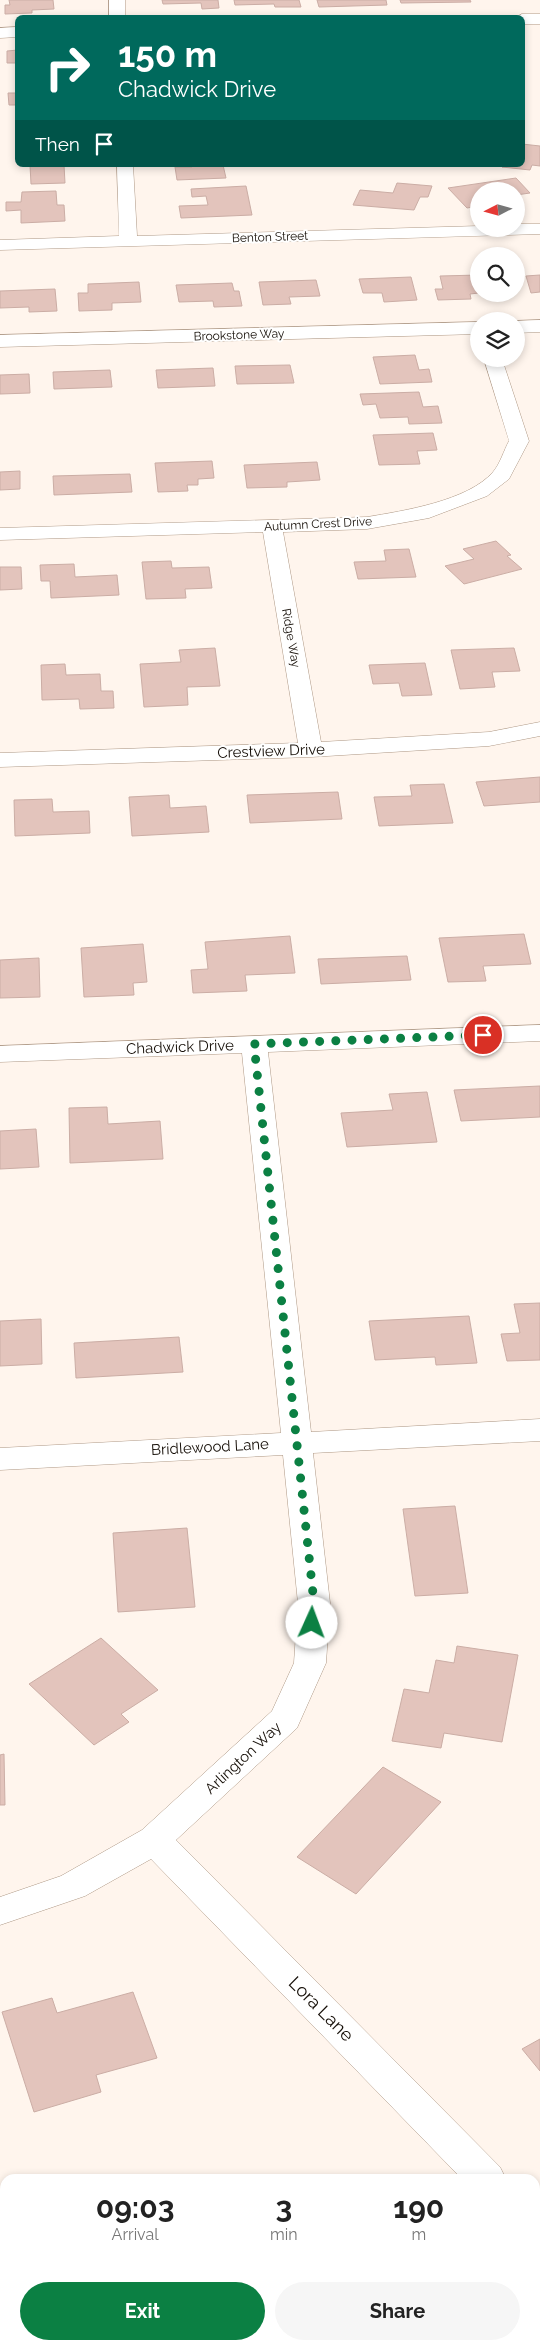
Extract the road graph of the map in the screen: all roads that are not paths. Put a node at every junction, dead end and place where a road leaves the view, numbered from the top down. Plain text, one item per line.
1 (117, 0) edge
2 (117, 15) edge
3 (525, 19) edge
4 (540, 19) edge
5 (0, 32) edge
6 (15, 32) edge
7 (124, 167) edge
8 (540, 229) edge
9 (128, 241) junction
10 (0, 245) edge
11 (525, 326) edge
12 (540, 326) edge
13 (470, 328) edge
14 (0, 341) edge
15 (496, 367) edge
16 (272, 526) junction
17 (0, 534) edge
18 (540, 729) edge
19 (311, 750) junction
20 (0, 760) edge
21 (540, 1033) edge
22 (254, 1044) junction
23 (0, 1054) edge
24 (540, 1430) edge
25 (295, 1442) junction
26 (0, 1459) edge
27 (154, 1840) junction
28 (0, 1911) edge
29 (482, 2174) edge

1 - 2 street
3 - 4 street
5 - 6 street
7 - 9 street
8 - 9 street, Benton Street
9 - 10 street, Benton Street
11 - 12 street
13 - 14 street, Brookstone Way
15 - 16 street, Autumn Crest Drive
16 - 17 street, Autumn Crest Drive
16 - 19 street, Ridge Way
18 - 19 street, Crestview Drive
19 - 20 street, Crestview Drive
21 - 22 street, Chadwick Drive
22 - 23 street, Chadwick Drive
22 - 25 street, Arlington Way
24 - 25 street, Bridlewood Lane
25 - 26 street, Bridlewood Lane
25 - 27 street, Arlington Way
27 - 28 street, Arlington Way
27 - 29 street, Lora Lane

